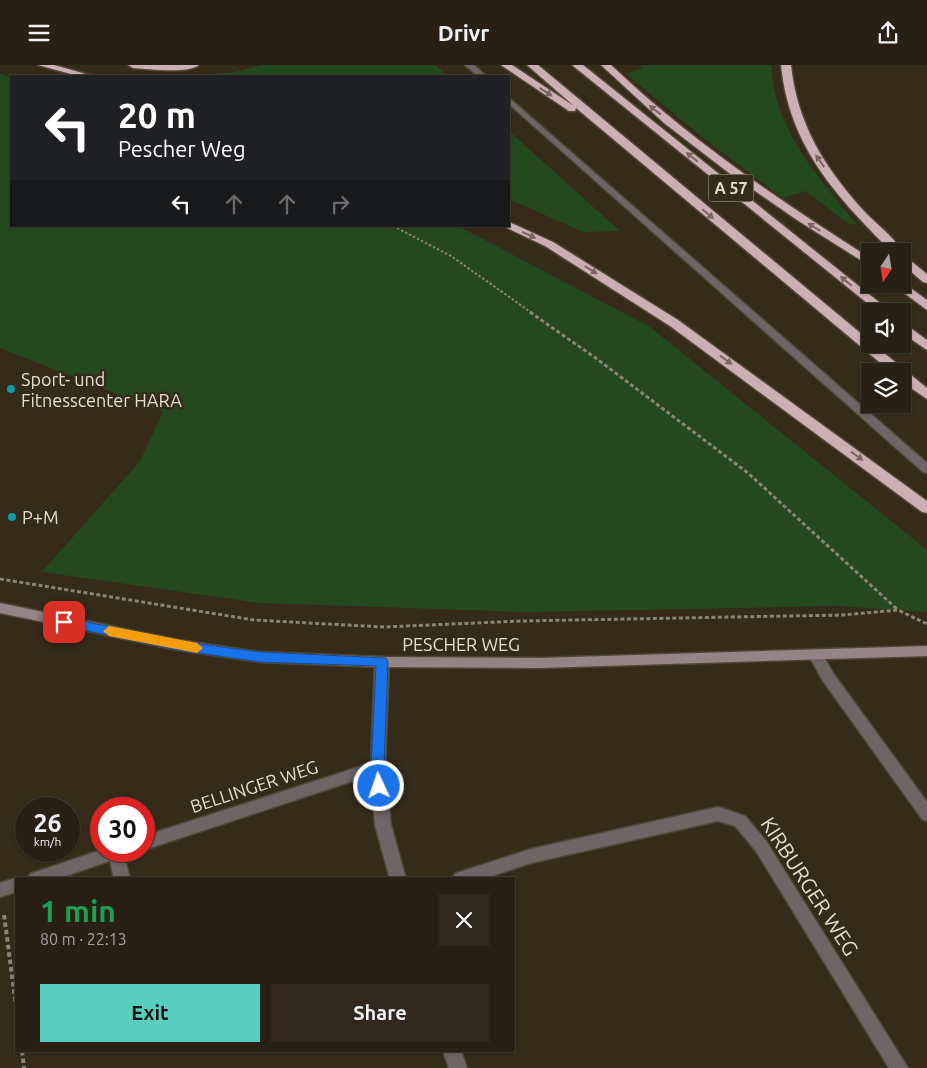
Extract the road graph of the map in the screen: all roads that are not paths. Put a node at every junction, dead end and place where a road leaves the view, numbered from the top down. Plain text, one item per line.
1 (43, 65) edge
2 (134, 65) edge
3 (194, 65) edge
4 (469, 65) edge
5 (506, 65) edge
6 (532, 65) edge
7 (577, 65) edge
8 (606, 65) edge
9 (786, 65) edge
10 (84, 75) edge
11 (481, 75) edge
12 (510, 101) edge
13 (617, 138) junction
14 (510, 225) edge
15 (890, 243) edge
16 (861, 257) edge
17 (911, 265) edge
18 (927, 280) edge
19 (910, 293) edge
20 (874, 303) edge
21 (927, 306) edge
22 (911, 333) edge
23 (927, 346) edge
24 (888, 363) edge
25 (911, 382) edge
26 (927, 395) edge
27 (927, 469) edge
28 (927, 508) edge
29 (0, 608) edge
30 (927, 651) edge
31 (816, 656) junction
32 (382, 662) junction
33 (378, 767) junction
34 (927, 814) edge
35 (155, 839) edge
36 (90, 861) edge
37 (119, 862) edge
38 (40, 877) edge
39 (122, 877) edge
40 (397, 877) edge
41 (466, 877) edge
42 (15, 885) edge
43 (0, 890) edge
44 (452, 1052) edge
45 (458, 1068) edge
46 (899, 1068) edge

1 - 10 highway
2 - 3 highway
4 - 11 street
5 -> 13 highway
6 - 13 highway, A 57
20 -> 7 highway, A 57
16 -> 8 highway
15 -> 9 highway
12 - 27 street
13 -> 24 highway, A 57
14 -> 28 highway
17 - 18 highway
19 - 21 highway
22 - 23 highway
25 - 26 highway
29 - 32 street, PESCHER WEG
30 - 31 street, PESCHER WEG
31 - 32 street, PESCHER WEG
31 - 34 street
32 - 33 street
33 - 35 street, BELLINGER WEG
33 - 40 street
36 - 38 street
37 - 39 street
41 - 46 street, KIRBURGER WEG
42 - 43 street
44 - 45 street

